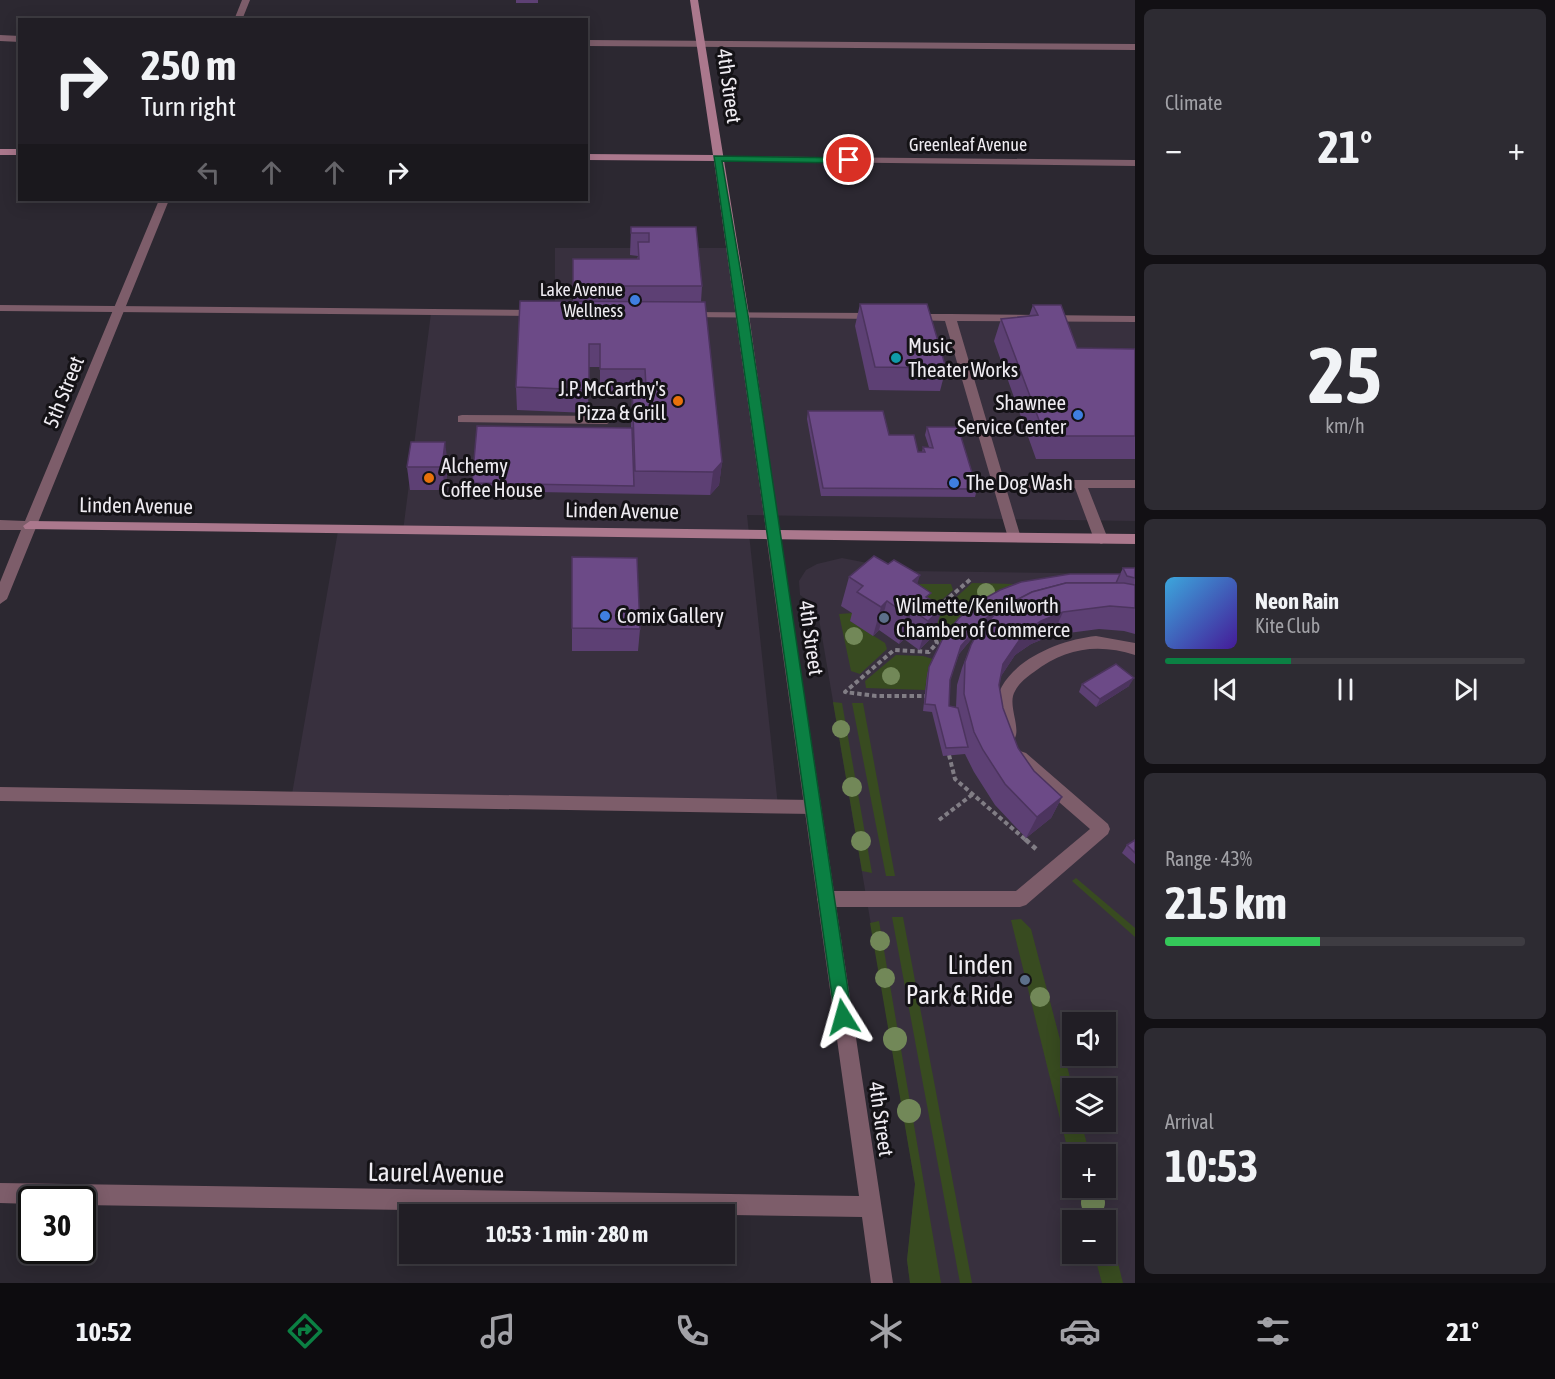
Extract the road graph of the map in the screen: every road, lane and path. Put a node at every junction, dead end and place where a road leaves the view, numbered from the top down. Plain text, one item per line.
1 (246, 0) edge
2 (694, 0) edge
3 (239, 18) edge
4 (0, 38) edge
5 (18, 39) edge
6 (588, 43) edge
7 (700, 44) junction
8 (1135, 47) edge
9 (0, 152) edge
10 (18, 152) edge
11 (588, 157) edge
12 (717, 158) junction
13 (1135, 163) edge
14 (164, 201) edge
15 (0, 308) edge
16 (119, 309) junction
17 (555, 313) edge
18 (670, 315) edge
19 (743, 315) junction
20 (950, 317) junction
21 (1135, 319) edge
22 (462, 419) dead end
23 (608, 420) dead end
24 (998, 483) junction
25 (1080, 484) junction
26 (1135, 484) edge
27 (0, 525) edge
28 (30, 526) junction
29 (773, 534) junction
30 (1014, 538) junction
31 (1101, 539) junction
32 (1135, 539) edge
33 (972, 578) dead end
34 (0, 599) edge
35 (936, 609) edge
36 (930, 626) edge
37 (933, 647) junction
38 (1135, 649) edge
39 (940, 650) edge
40 (934, 696) edge
41 (950, 756) edge
42 (0, 794) edge
43 (973, 794) junction
44 (813, 807) junction
45 (939, 820) dead end
46 (1041, 854) dead end
47 (826, 899) junction
48 (0, 1193) edge
49 (871, 1207) junction
50 (882, 1283) edge

1 - 3 street
2 - 7 street, 4th Street
4 - 5 street
6 - 7 street
7 - 8 street
7 - 12 street, 4th Street
9 - 10 street
11 - 12 street
12 - 13 street, Greenleaf Avenue
12 - 19 street, 4th Street
14 - 16 street, 5th Street
15 - 16 street
16 - 17 street
16 - 28 street, 5th Street
18 - 19 street
19 - 20 street
19 - 29 street, 4th Street
20 - 21 street
20 - 24 street
22 - 23 street
24 - 25 street
24 - 30 street
25 - 26 street
25 - 31 street
27 - 28 street, Linden Avenue
28 - 29 street, Linden Avenue
28 - 34 street, 5th Street
29 - 30 street, Linden Avenue
29 - 44 street, 4th Street
30 - 31 street, Linden Avenue
31 - 32 street, Linden Avenue
33 - 35 path
36 - 37 path
37 - 39 path
37 - 40 path
38 - 47 street
41 - 43 path
42 - 44 street
43 - 45 path
43 - 46 path
44 - 47 street, 4th Street
47 - 49 street, 4th Street
48 - 49 street, Laurel Avenue
49 - 50 street, 4th Street

